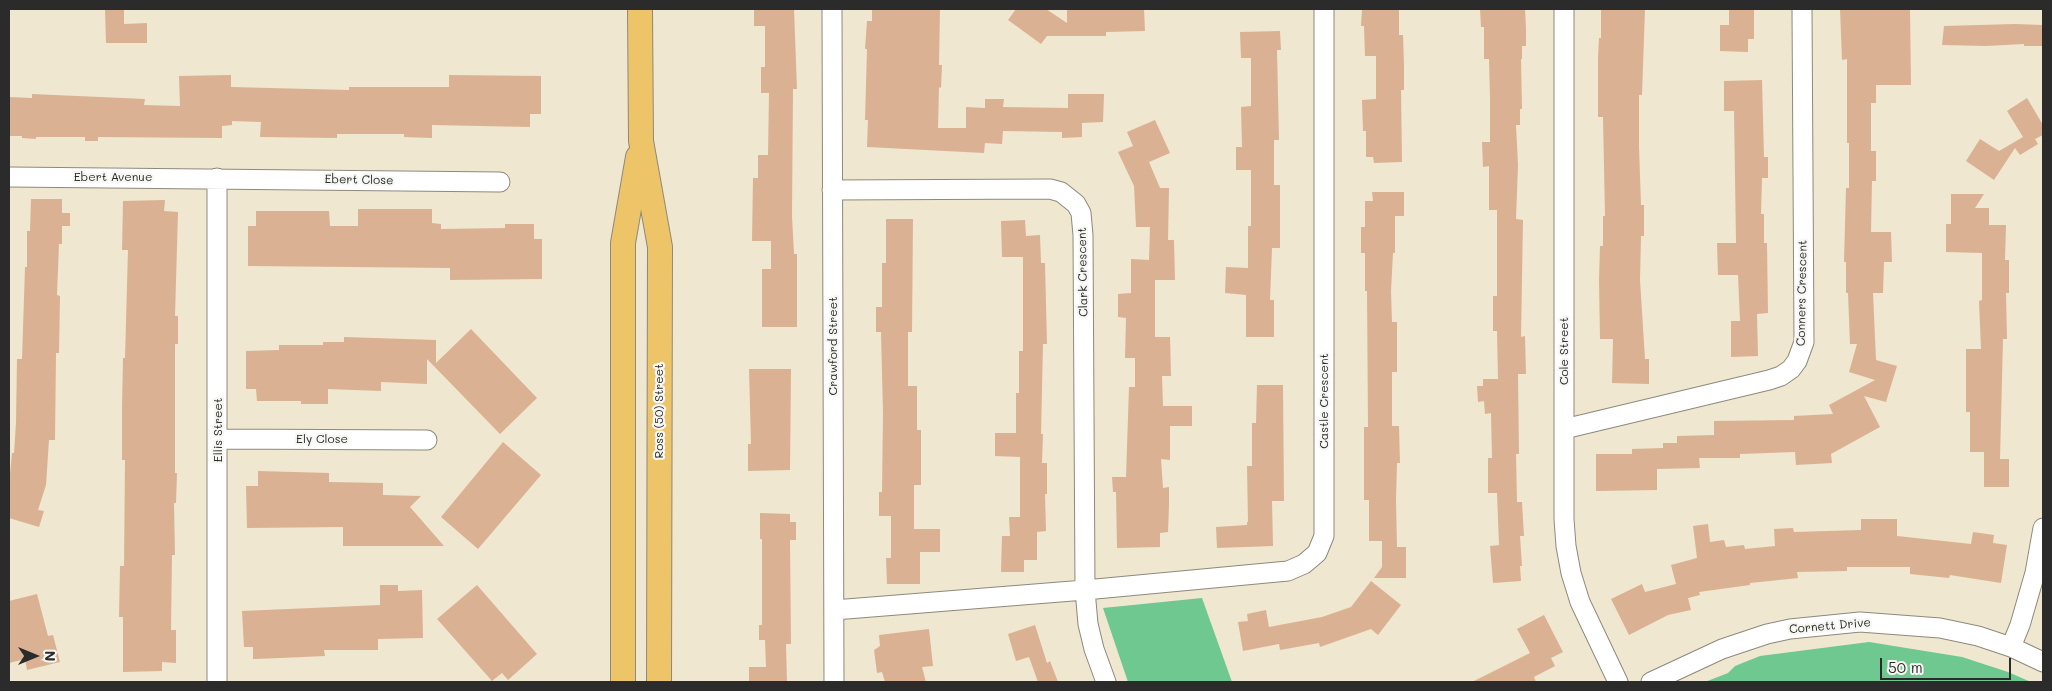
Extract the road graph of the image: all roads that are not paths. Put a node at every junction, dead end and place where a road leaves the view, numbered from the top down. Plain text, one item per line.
1 (640, 9) edge
2 (832, 9) edge
3 (1324, 9) edge
4 (1564, 9) edge
5 (1802, 9) edge
6 (640, 141) junction
7 (9, 177) edge
8 (218, 178) junction
9 (500, 182) dead end
10 (832, 190) junction
11 (1564, 429) junction
12 (218, 439) junction
13 (427, 440) dead end
14 (2043, 528) edge
15 (1085, 590) junction
16 (834, 610) junction
17 (2011, 648) junction
18 (2043, 662) edge
19 (217, 682) edge
20 (623, 682) edge
21 (659, 682) edge
22 (834, 682) edge
23 (1106, 682) edge
24 (1618, 682) edge
25 (1650, 682) edge

1 - 6 main road, Ross (50) Street
2 - 10 street, Crawford Street
3 - 15 street, Castle Crescent
4 - 11 street, Cole Street
5 - 11 street, Conners Crescent
6 - 20 main road, Ross (50) Street
6 - 21 main road, Ross (50) Street
7 - 8 street, Ebert Avenue
8 - 9 street, Ebert Close
8 - 12 street, Ellis Street
10 - 15 street, Clark Crescent
10 - 16 street, Crawford Street
11 - 24 street, Cole Street
12 - 13 street, Ely Close
12 - 19 street, Ellis Street
14 - 17 street
15 - 16 street
15 - 23 street, Clark Crescent
16 - 22 street, Crawford Street
17 - 18 street, Cornett Drive
17 - 25 street, Cornett Drive

